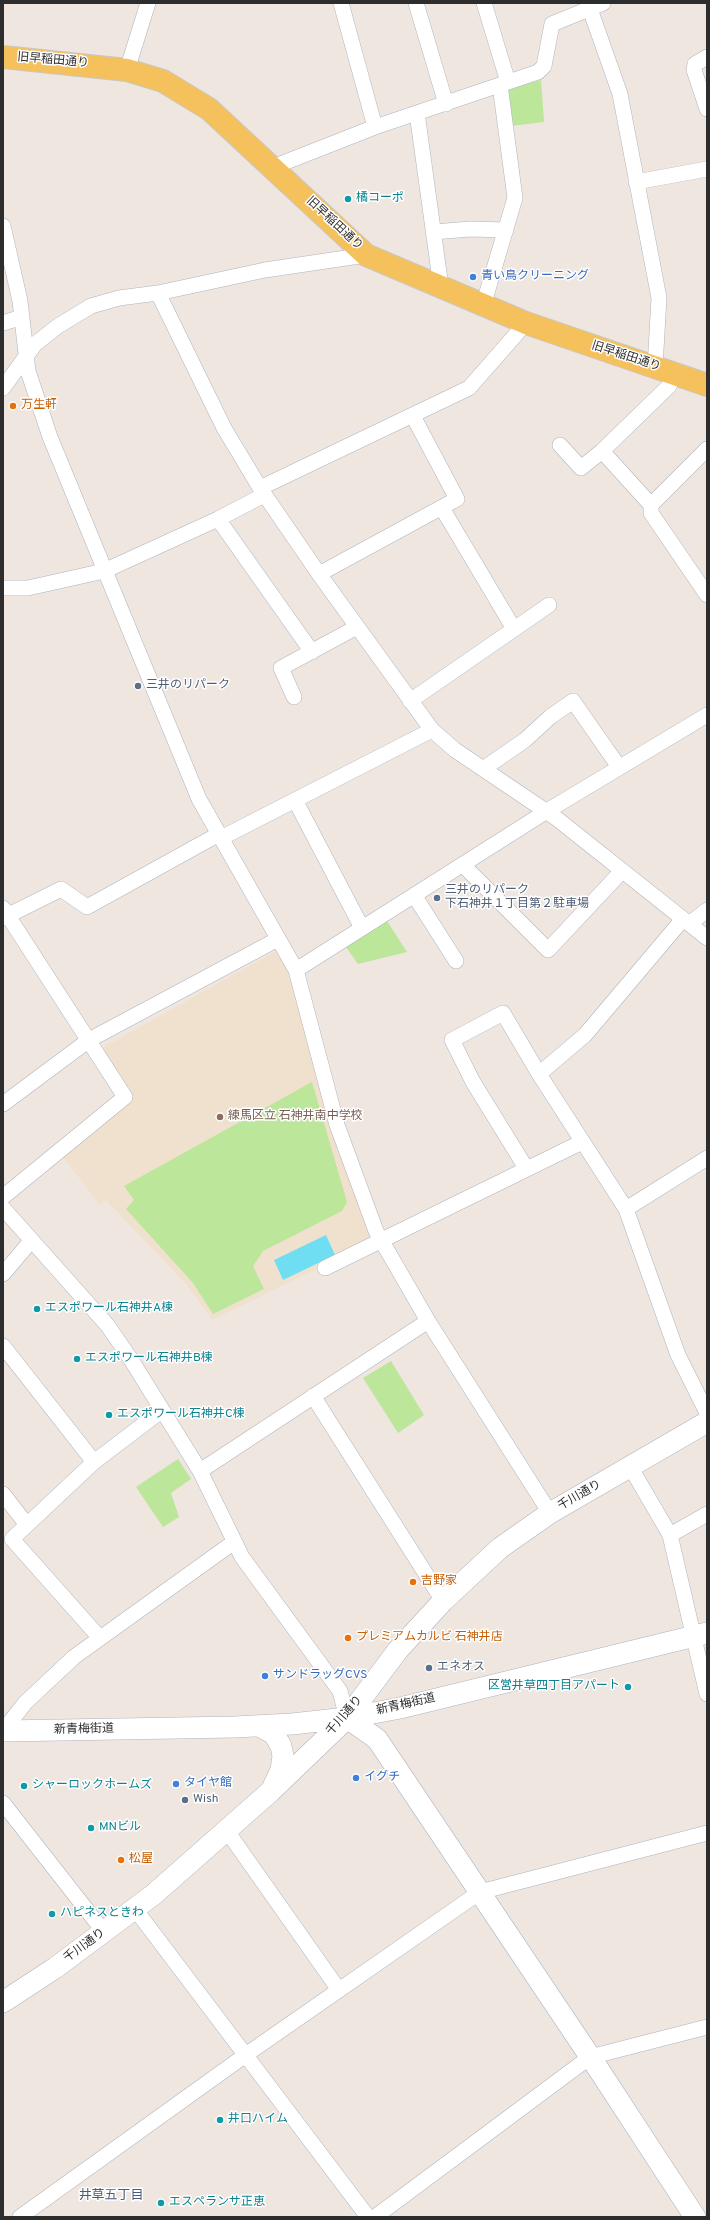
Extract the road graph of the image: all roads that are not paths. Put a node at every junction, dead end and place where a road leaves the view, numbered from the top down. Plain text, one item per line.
1 (148, 3) edge
2 (341, 3) edge
3 (416, 3) edge
4 (484, 3) edge
5 (590, 6) edge
6 (3, 57) edge
7 (707, 57) edge
8 (127, 70) junction
9 (504, 84) junction
10 (446, 104) junction
11 (707, 108) edge
12 (417, 113) junction
13 (375, 127) junction
14 (273, 167) junction
15 (707, 169) edge
16 (636, 182) junction
17 (3, 226) edge
18 (506, 230) junction
19 (434, 232) junction
20 (366, 255) junction
21 (441, 287) junction
22 (158, 294) junction
23 (483, 306) junction
24 (22, 317) junction
25 (3, 323) edge
26 (526, 323) junction
27 (27, 354) junction
28 (665, 370) junction
29 (707, 385) edge
30 (3, 388) edge
31 (413, 416) junction
32 (560, 445) dead end
33 (707, 449) edge
34 (602, 451) junction
35 (262, 492) junction
36 (651, 505) junction
37 (442, 508) junction
38 (218, 519) junction
39 (104, 571) junction
40 (319, 574) junction
41 (3, 588) edge
42 (707, 594) edge
43 (549, 605) dead end
44 (357, 627) junction
45 (514, 629) junction
46 (312, 652) junction
47 (294, 697) dead end
48 (410, 701) junction
49 (707, 715) edge
50 (432, 730) junction
51 (619, 767) junction
52 (483, 769) junction
53 (295, 800) junction
54 (546, 811) junction
55 (220, 836) junction
56 (463, 865) junction
57 (622, 871) junction
58 (414, 895) junction
59 (707, 910) edge
60 (5, 914) edge
61 (686, 922) junction
62 (362, 928) junction
63 (707, 938) edge
64 (278, 939) junction
65 (456, 961) dead end
66 (296, 970) junction
67 (89, 1040) junction
68 (539, 1074) junction
69 (3, 1104) edge
70 (582, 1142) junction
71 (707, 1158) edge
72 (526, 1168) junction
73 (3, 1197) edge
74 (3, 1208) edge
75 (626, 1209) junction
76 (31, 1240) junction
77 (380, 1240) junction
78 (325, 1268) dead end
79 (3, 1274) edge
80 (428, 1320) junction
81 (3, 1346) edge
82 (313, 1396) junction
83 (161, 1411) junction
84 (707, 1414) edge
85 (707, 1422) edge
86 (94, 1462) junction
87 (631, 1468) junction
88 (200, 1471) junction
89 (3, 1494) edge
90 (550, 1514) junction
91 (707, 1514) edge
92 (27, 1525) junction
93 (670, 1535) junction
94 (234, 1542) junction
95 (443, 1601) junction
96 (701, 1634) edge
97 (100, 1638) junction
98 (707, 1694) edge
99 (347, 1718) junction
100 (259, 1726) junction
101 (3, 1731) edge
102 (271, 1791) junction
103 (3, 1803) edge
104 (227, 1831) junction
105 (707, 1833) edge
106 (480, 1892) junction
107 (135, 1909) junction
108 (104, 1932) junction
109 (339, 1990) junction
110 (3, 2002) edge
111 (707, 2027) edge
112 (247, 2054) junction
113 (590, 2057) junction
114 (20, 2217) edge
115 (368, 2217) edge
116 (375, 2217) edge
117 (695, 2217) edge

1 - 8 street
2 - 13 street
3 - 10 street
4 - 9 street
5 - 9 street
5 - 16 street
6 - 8 main road, 旧早稲田通り
7 - 11 street
8 - 14 main road, 旧早稲田通り
9 - 10 street
9 - 18 street
10 - 12 street
12 - 13 street
12 - 19 street
13 - 14 street
14 - 20 main road, 旧早稲田通り
15 - 16 street
16 - 28 street
17 - 24 street
18 - 19 street
18 - 23 street
19 - 21 street
20 - 21 main road, 旧早稲田通り
20 - 22 street
21 - 23 main road, 旧早稲田通り
22 - 27 street
22 - 35 street
23 - 26 main road, 旧早稲田通り
24 - 25 street
24 - 27 street
26 - 28 main road, 旧早稲田通り
26 - 31 street
27 - 30 street
27 - 39 street
28 - 29 main road, 旧早稲田通り
28 - 34 street
31 - 35 street
31 - 37 street
32 - 34 street
33 - 36 street
34 - 36 street
35 - 38 street
35 - 40 street
36 - 42 street
37 - 40 street
37 - 45 street
38 - 39 street
38 - 46 street
39 - 41 street
39 - 55 street
40 - 44 street
43 - 45 street
44 - 46 street
44 - 48 street
45 - 48 street
46 - 47 street
48 - 50 street
49 - 51 street
50 - 52 street
50 - 53 street
51 - 52 street
51 - 54 street
52 - 54 street
53 - 55 street
53 - 62 street
54 - 56 street
54 - 57 street
55 - 60 street
55 - 64 street
56 - 57 street
56 - 58 street
57 - 61 street
58 - 62 street
58 - 65 street
59 - 61 street
60 - 67 street
61 - 63 street
61 - 68 street
62 - 66 street
64 - 66 street
64 - 67 street
66 - 77 street
67 - 69 street
67 - 73 street
68 - 70 street
68 - 72 street
70 - 72 street
70 - 75 street
71 - 75 street
72 - 77 street
74 - 76 street
75 - 84 street
76 - 79 street
76 - 83 street
77 - 78 street
77 - 80 street
80 - 82 street
80 - 90 street
81 - 86 street
82 - 88 street
82 - 95 street
83 - 86 street
83 - 88 street
85 - 87 main road, 千川通り
86 - 92 street
87 - 90 main road, 千川通り
87 - 93 street
88 - 94 street
89 - 92 street
90 - 95 main road, 千川通り
91 - 93 street
92 - 97 street
93 - 96 street
94 - 97 street
94 - 99 street
95 - 99 main road, 千川通り
96 - 98 street
96 - 99 main road, 新青梅街道
97 - 101 street
99 - 100 main road, 新青梅街道
99 - 102 main road, 千川通り
99 - 106 main road
100 - 101 main road, 新青梅街道
100 - 102 main road
102 - 104 main road, 千川通り
103 - 108 street
104 - 107 main road, 千川通り
104 - 109 street
105 - 106 street
106 - 109 street
106 - 113 main road
107 - 108 main road, 千川通り
107 - 112 street
108 - 110 main road, 千川通り
109 - 112 street
111 - 113 street
112 - 114 street
112 - 115 street
113 - 116 street
113 - 117 main road

